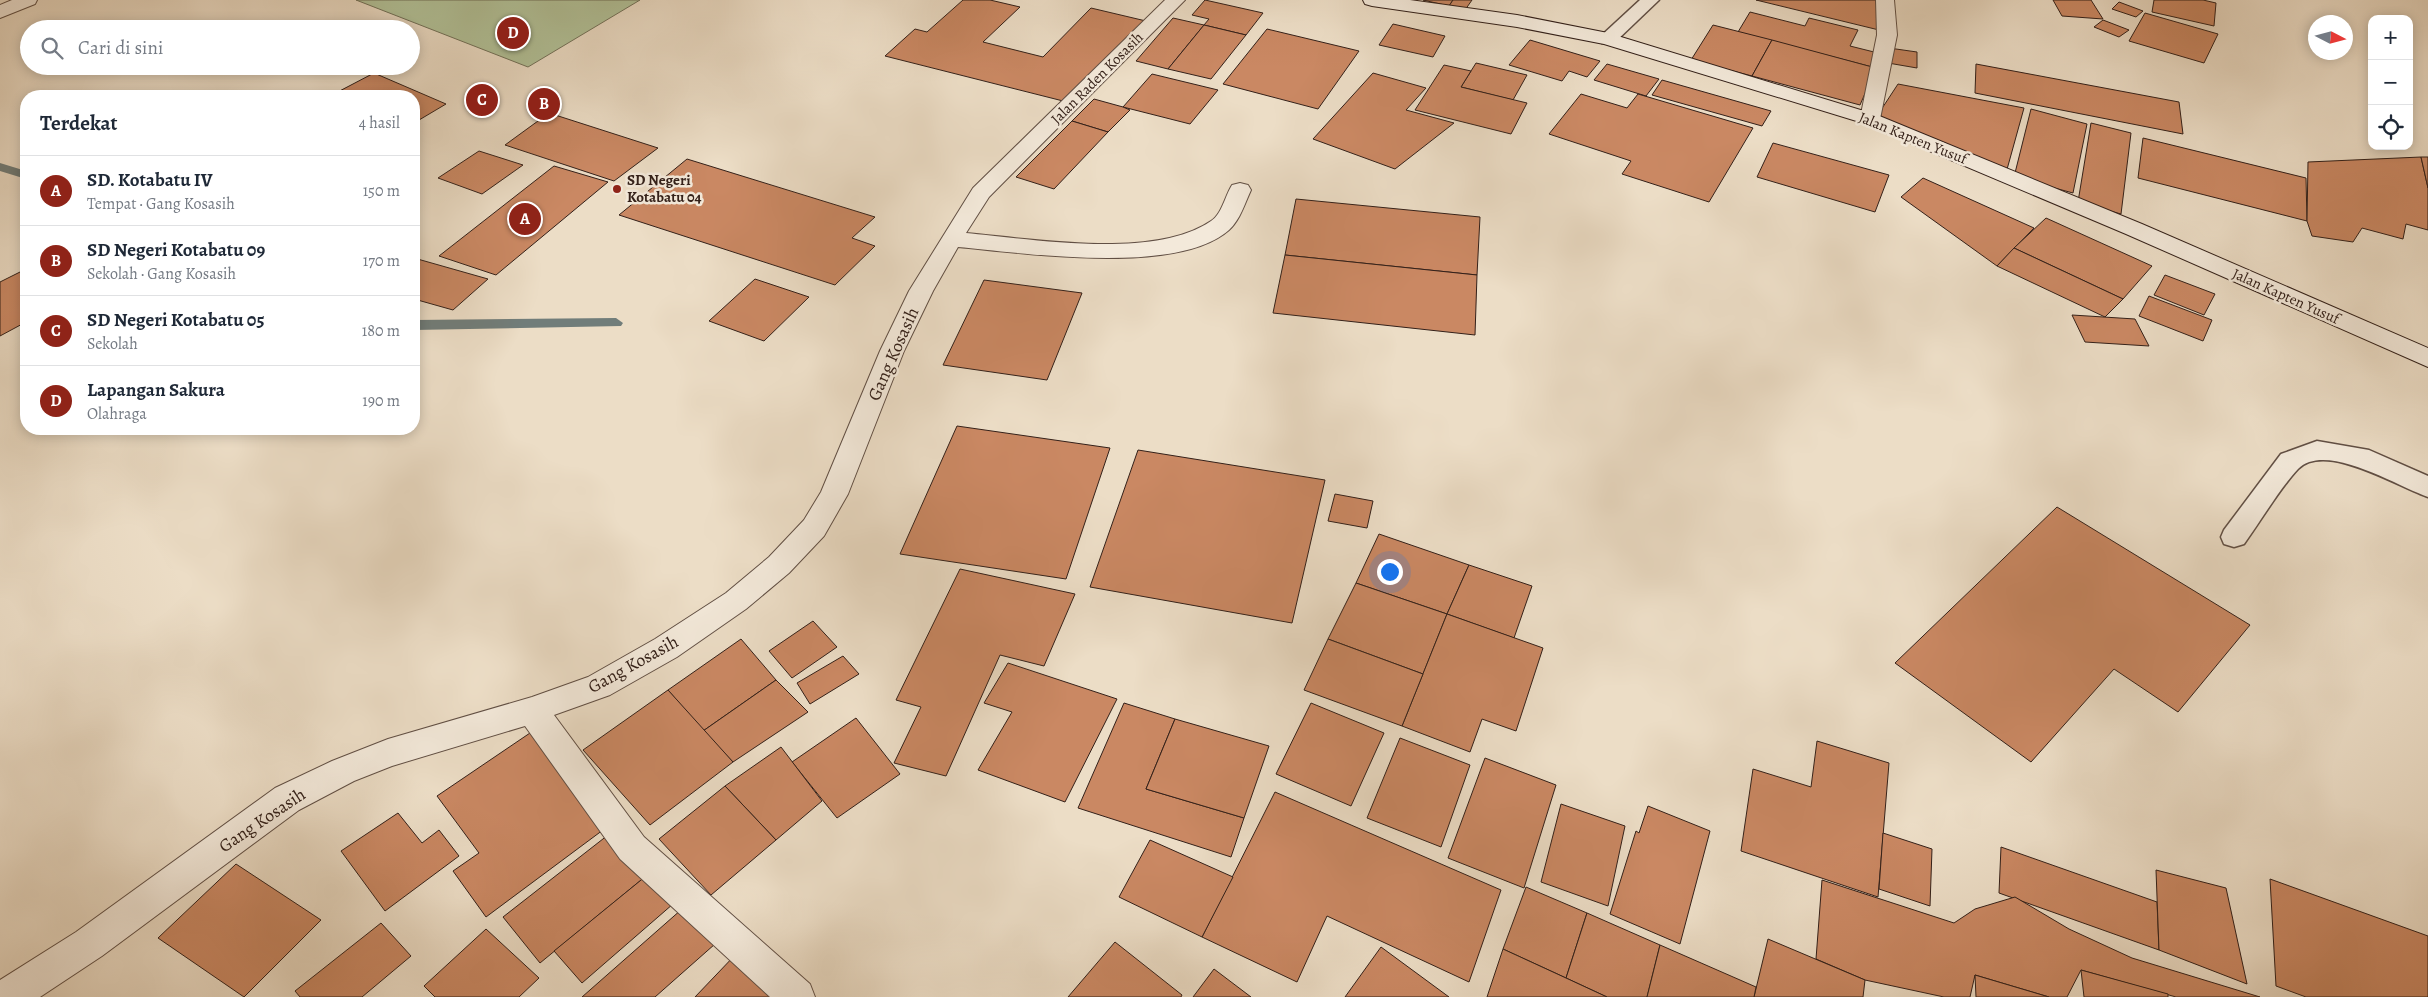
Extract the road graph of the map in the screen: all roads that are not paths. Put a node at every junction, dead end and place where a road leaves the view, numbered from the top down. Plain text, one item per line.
1 (28, 0) edge
2 (1176, 0) edge
3 (1372, 0) edge
4 (1650, 0) edge
5 (1884, 0) edge
6 (0, 12) edge
7 (1608, 39) junction
8 (1870, 119) junction
9 (1018, 157) joint
10 (1240, 190) dead end
11 (951, 239) junction
12 (2428, 358) edge
13 (2428, 487) edge
14 (2234, 537) dead end
15 (532, 710) junction
16 (7, 997) edge
17 (797, 997) edge

1 - 6 street
2 - 9 street, Jalan Raden Kosasih
3 - 7 street, Jalan Kapten Yusuf
4 - 7 lane
5 - 8 street
7 - 8 street, Jalan Kapten Yusuf
8 - 12 street, Jalan Kapten Yusuf
9 - 11 street, Gang Kosasih
10 - 11 street
11 - 15 street, Gang Kosasih
13 - 14 lane
15 - 16 street, Gang Kosasih
15 - 17 street

